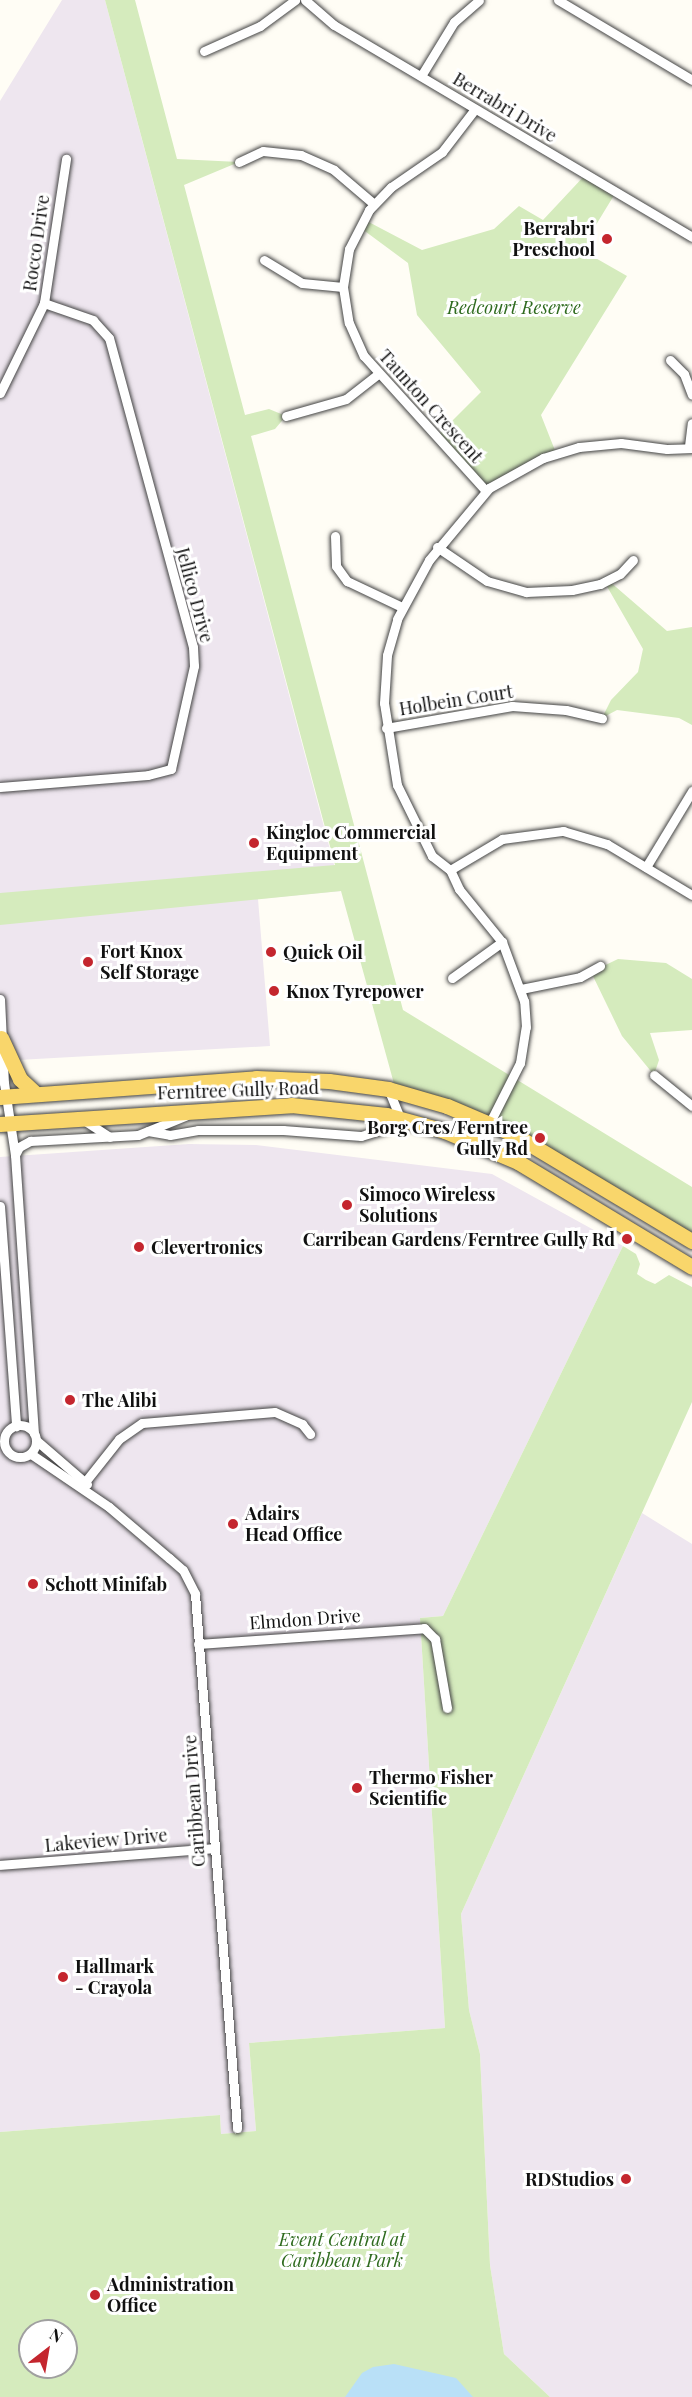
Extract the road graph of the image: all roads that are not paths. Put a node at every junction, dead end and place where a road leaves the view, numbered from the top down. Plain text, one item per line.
1 (295, 0) edge
2 (305, 0) edge
3 (479, 0) edge
4 (558, 0) edge
5 (204, 51) dead end
6 (421, 76) junction
7 (692, 80) edge
8 (475, 109) junction
9 (66, 159) dead end
10 (239, 162) dead end
11 (374, 204) junction
12 (692, 237) edge
13 (264, 260) dead end
14 (343, 287) junction
15 (44, 303) junction
16 (670, 360) dead end
17 (378, 374) junction
18 (0, 393) edge
19 (692, 395) edge
20 (286, 416) dead end
21 (692, 423) edge
22 (690, 447) edge
23 (485, 490) junction
24 (335, 536) dead end
25 (437, 547) junction
26 (633, 560) dead end
27 (402, 607) junction
28 (602, 718) dead end
29 (386, 728) junction
30 (0, 787) edge
31 (692, 791) edge
32 (646, 867) junction
33 (450, 870) junction
34 (692, 895) edge
35 (502, 942) junction
36 (600, 966) dead end
37 (452, 978) dead end
38 (521, 989) junction
39 (0, 999) edge
40 (1, 1038) edge
41 (654, 1075) dead end
42 (388, 1089) junction
43 (36, 1094) junction
44 (3, 1097) edge
45 (692, 1106) edge
46 (208, 1108) junction
47 (80, 1117) junction
48 (400, 1118) junction
49 (491, 1123) junction
50 (5, 1124) edge
51 (148, 1131) junction
52 (110, 1137) junction
53 (479, 1144) junction
54 (15, 1155) junction
55 (0, 1206) edge
56 (692, 1240) edge
57 (692, 1267) edge
58 (16, 1426) junction
59 (3, 1434) edge
60 (310, 1434) dead end
61 (35, 1437) junction
62 (4, 1450) edge
63 (31, 1454) junction
64 (83, 1484) junction
65 (198, 1644) junction
66 (447, 1708) dead end
67 (214, 1848) junction
68 (0, 1865) edge
69 (237, 2128) dead end

1 - 5 street
2 - 6 street, Berrabri Drive
3 - 6 street
4 - 7 street
6 - 8 street, Berrabri Drive
8 - 11 street, Taunton Crescent
8 - 12 street, Berrabri Drive
9 - 15 street, Rocco Drive
10 - 11 street
11 - 14 street, Taunton Crescent
13 - 14 street
14 - 17 street, Taunton Crescent
15 - 18 street, Rocco Drive
15 - 30 street, Jellico Drive
16 - 19 street
17 - 20 street
17 - 23 street, Taunton Crescent
21 - 22 street
22 - 23 street
23 - 25 street
24 - 27 street
25 - 26 street
25 - 27 street
27 - 29 street
28 - 29 street, Holbein Court
29 - 33 street
31 - 32 street
32 - 33 street
32 - 34 street
33 - 35 street
35 - 37 street
35 - 38 street
36 - 38 street
38 - 49 street
39 - 40 street
40 - 43 main road
40 - 44 street
41 - 45 street
42 - 43 main road, Ferntree Gully Road
42 - 48 street
42 - 49 main road, Ferntree Gully Road
43 - 44 main road, Ferntree Gully Road
44 - 50 street
46 - 47 main road, Ferntree Gully Road
46 - 48 main road, Ferntree Gully Road
46 - 51 street
47 - 50 main road, Ferntree Gully Road
47 - 52 street
48 - 51 street
48 - 53 main road, Ferntree Gully Road
49 - 53 street
49 - 56 main road, Ferntree Gully Road
50 - 54 street
51 - 52 street
52 - 54 street
53 - 57 main road, Ferntree Gully Road
54 - 61 street
55 - 58 street
58 - 59 street
58 - 61 street
59 - 62 street
60 - 64 street
61 - 63 street
61 - 64 street, Caribbean Drive
62 - 63 street
63 - 64 street, Caribbean Drive
64 - 65 street, Caribbean Drive
65 - 66 street, Elmdon Drive
65 - 67 street, Caribbean Drive
67 - 68 street, Lakeview Drive
67 - 69 street, Caribbean Drive

